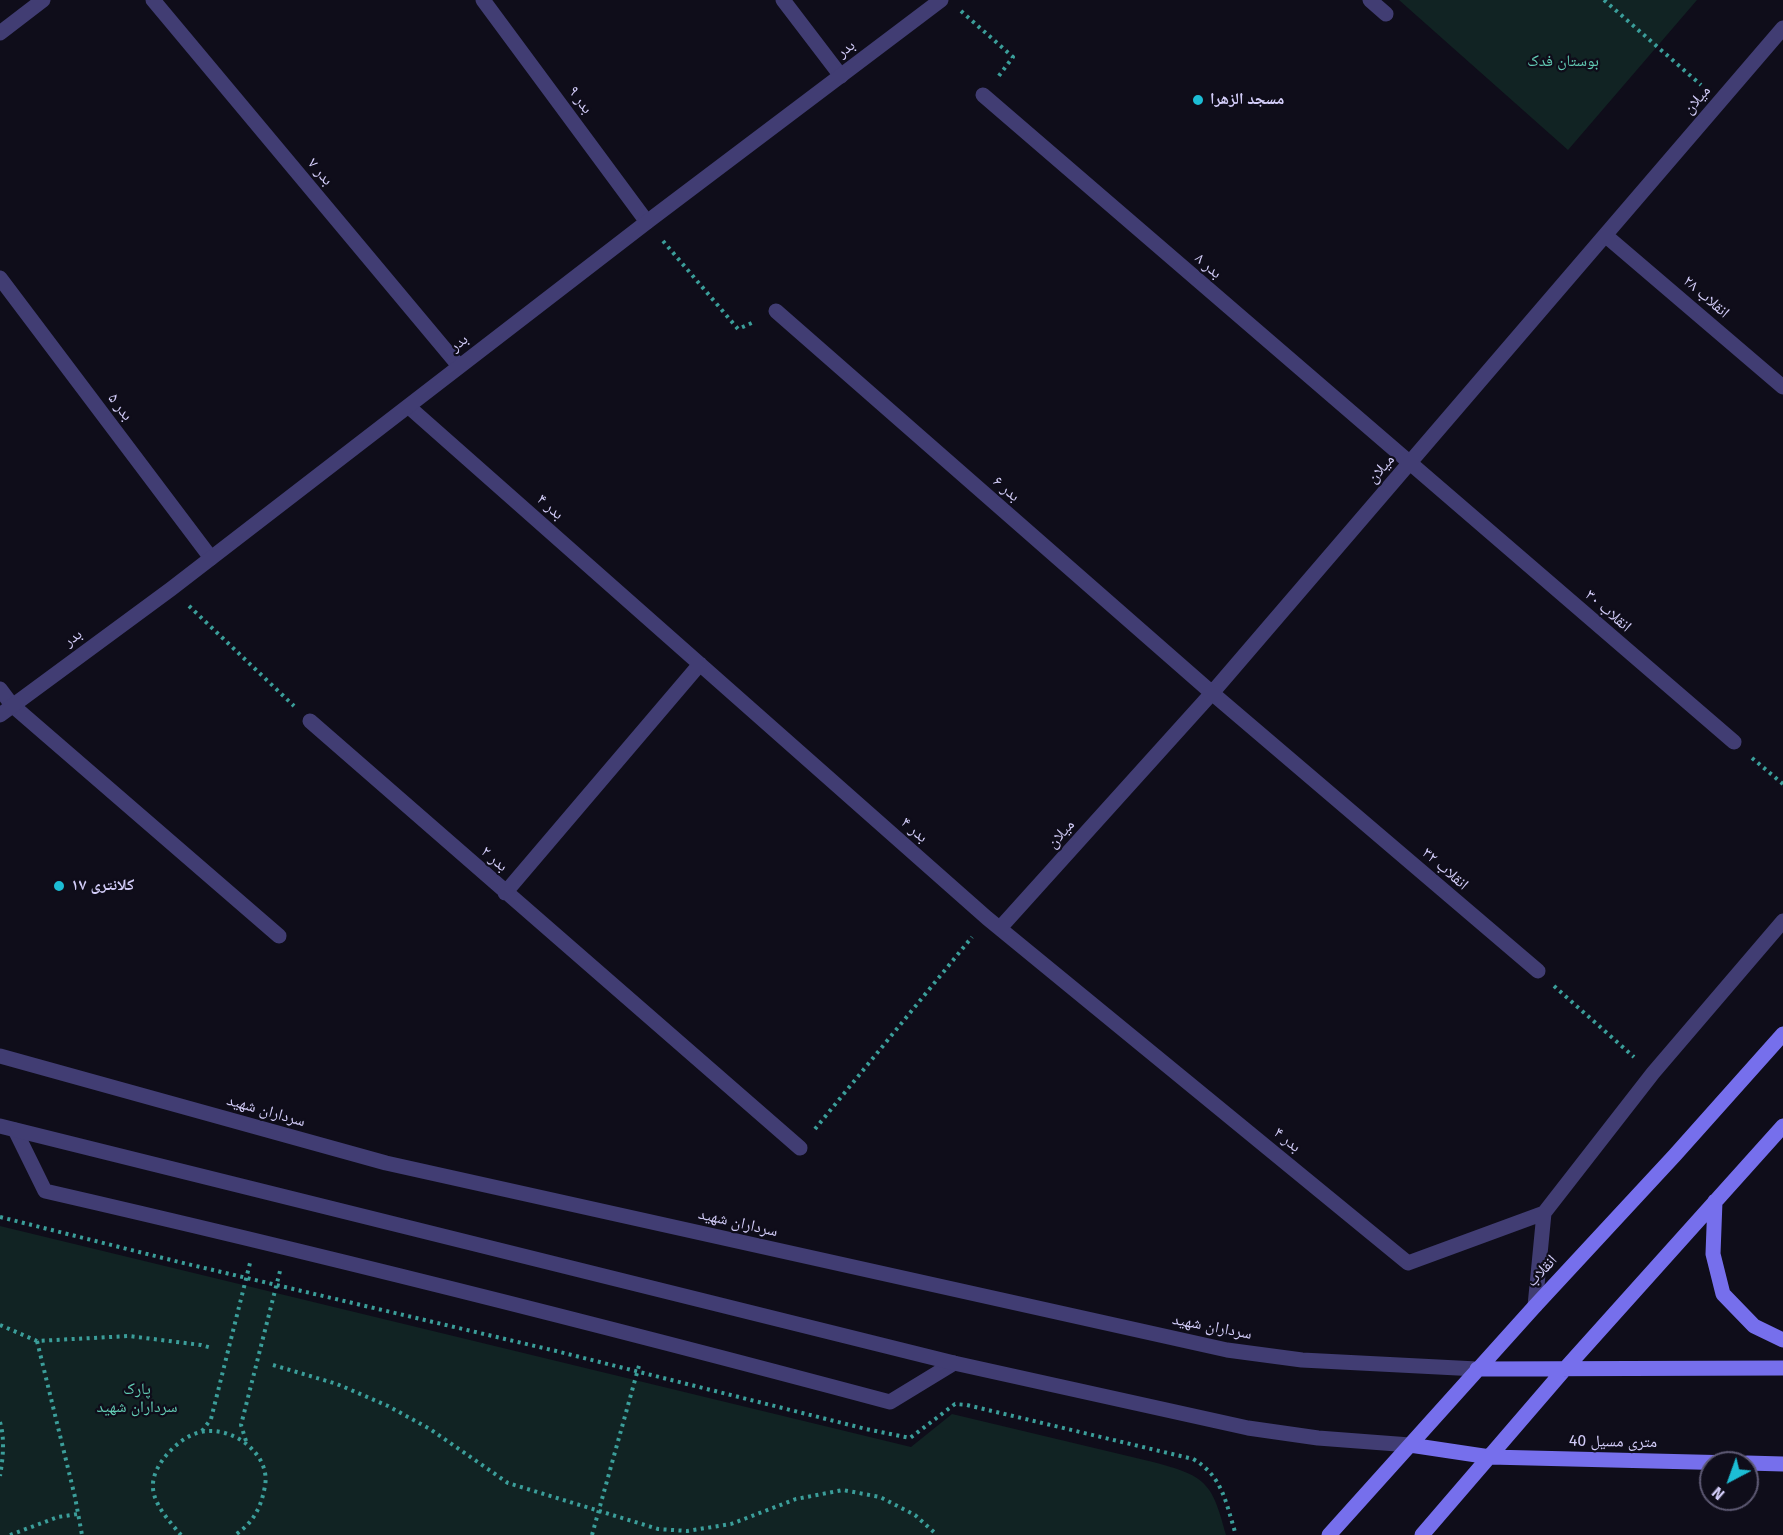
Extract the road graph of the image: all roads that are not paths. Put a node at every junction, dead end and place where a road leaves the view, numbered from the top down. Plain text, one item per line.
1 (43, 0) edge
2 (153, 0) edge
3 (483, 0) edge
4 (783, 0) edge
5 (941, 0) edge
6 (1370, 0) edge
7 (1386, 14) dead end
8 (1783, 28) edge
9 (0, 33) edge
10 (841, 76) junction
11 (983, 95) road end
12 (647, 222) junction
13 (1605, 235) junction
14 (0, 278) edge
15 (776, 311) road end
16 (459, 366) junction
17 (1783, 387) edge
18 (409, 406) junction
19 (1409, 464) junction
20 (211, 558) junction
21 (700, 664) junction
22 (0, 689) edge
23 (1212, 693) junction
24 (12, 705) junction
25 (0, 716) edge
26 (310, 721) road end
27 (1734, 742) road end
28 (505, 893) junction
29 (1783, 921) edge
30 (1000, 928) junction
31 (279, 936) dead end
32 (1538, 971) road end
33 (1783, 1034) edge
34 (0, 1056) edge
35 (0, 1126) edge
36 (1783, 1126) edge
37 (15, 1130) junction
38 (800, 1148) road end
39 (1715, 1201) junction
40 (1544, 1213) junction
41 (1535, 1306) junction
42 (1783, 1340) edge
43 (954, 1363) junction
44 (1783, 1368) edge
45 (1477, 1369) junction
46 (1564, 1370) junction
47 (1410, 1444) junction
48 (1490, 1457) junction
49 (1699, 1462) edge
50 (1759, 1463) edge
51 (1783, 1464) edge
52 (1329, 1535) edge
53 (1422, 1535) edge

1 - 9 street
2 - 16 street, بدر ۷
3 - 12 street, بدر ۹
4 - 10 street
5 - 10 street, بدر
6 - 7 street
8 - 13 street, میلان
10 - 12 street, بدر
11 - 19 street, بدر ۸
12 - 16 street, بدر
13 - 17 street, انقلاب ۲۸
13 - 19 street, میلان
14 - 20 street, بدر ۵
15 - 23 street, بدر ۶
16 - 18 street, بدر
18 - 20 street, بدر
18 - 21 street, بدر ۴
19 - 23 street, میلان
19 - 27 street, انقلاب ۳۰
20 - 24 street, بدر
21 - 28 street
21 - 30 street, بدر ۴
22 - 24 street
23 - 30 street, میلان
23 - 32 street, انقلاب ۳۲
24 - 25 street, بدر
24 - 31 street
26 - 28 street, بدر ۲
28 - 38 street, بدر ۲
29 - 40 street
30 - 40 street, بدر ۴
33 - 41 main road, انقلاب
34 - 45 street, سرداران شهید
35 - 37 street
36 - 39 main road
37 - 43 street
37 - 43 street
39 - 42 main road
39 - 46 main road
40 - 41 street
41 - 45 main road, انقلاب
43 - 47 street
44 - 46 main road
45 - 46 main road
45 - 47 main road, انقلاب
46 - 48 main road
47 - 48 main road, 40 متری مسیل
47 - 52 main road, انقلاب
48 - 49 main road, 40 متری مسیل
48 - 53 main road
50 - 51 main road

